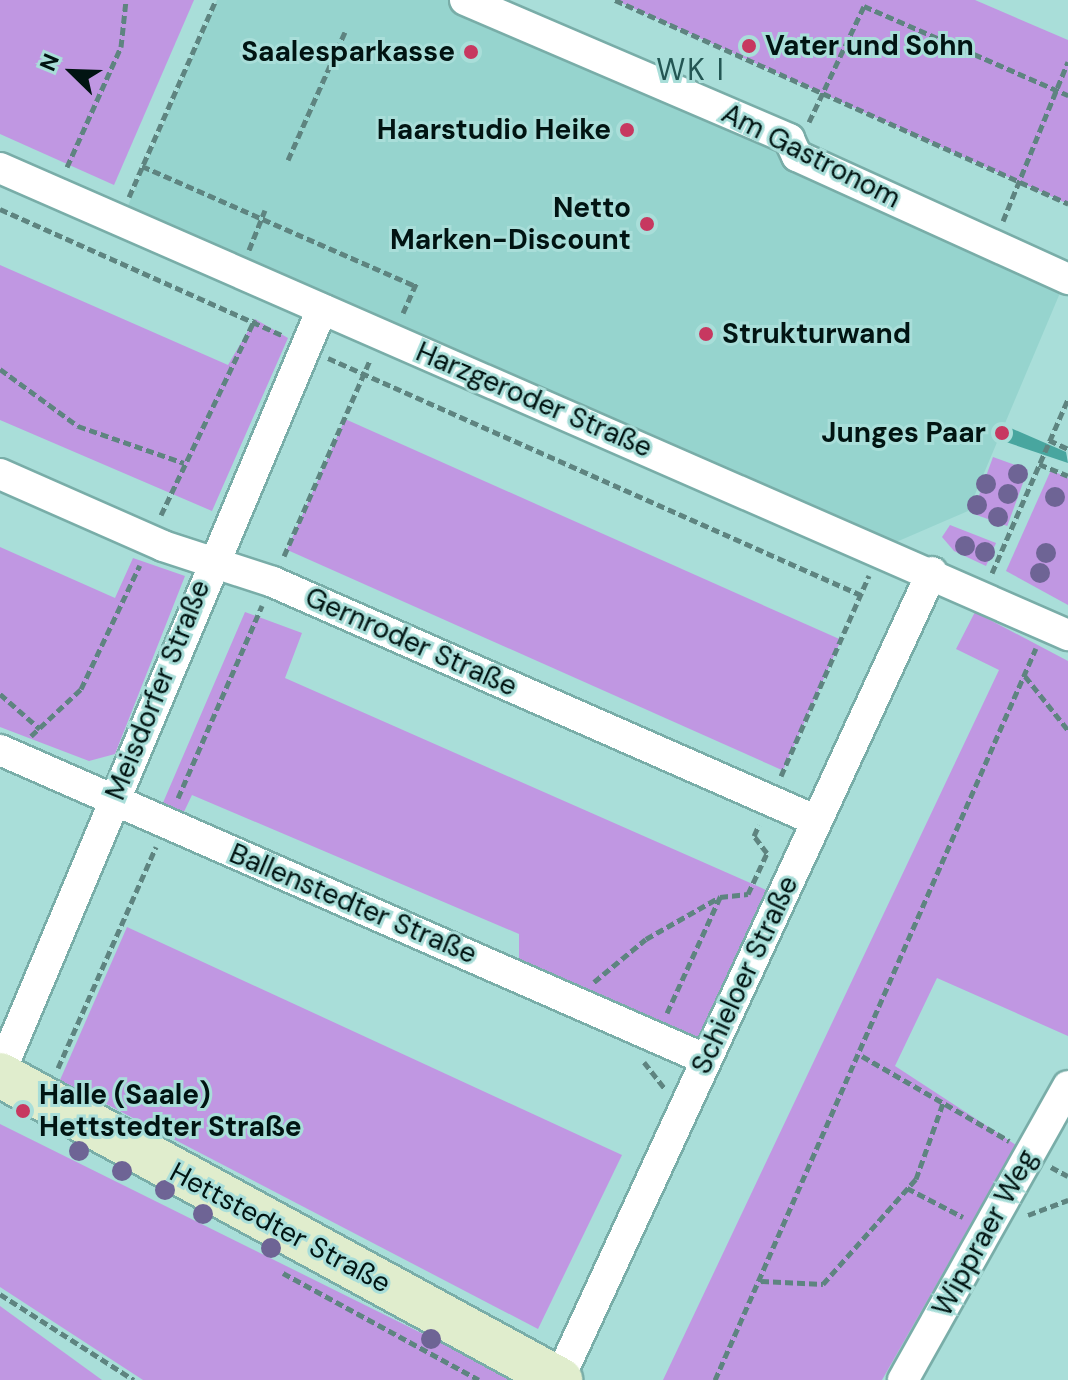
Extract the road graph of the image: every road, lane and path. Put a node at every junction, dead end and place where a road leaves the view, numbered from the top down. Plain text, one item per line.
1 (126, 0) edge
2 (216, 0) edge
3 (465, 0) edge
4 (615, 0) edge
5 (345, 32) dead end
6 (1068, 62) edge
7 (1056, 90) junction
8 (826, 94) junction
9 (1068, 95) edge
10 (815, 117) dead end
11 (288, 160) dead end
12 (142, 166) junction
13 (0, 168) edge
14 (67, 169) dead end
15 (1019, 182) junction
16 (1068, 204) edge
17 (0, 209) edge
18 (265, 210) dead end
19 (262, 218) junction
20 (120, 219) junction
21 (993, 244) junction
22 (239, 272) junction
23 (1068, 279) edge
24 (417, 282) dead end
25 (322, 309) junction
26 (255, 319) junction
27 (381, 335) junction
28 (305, 348) junction
29 (0, 369) edge
30 (364, 375) junction
31 (1068, 399) edge
32 (1049, 440) junction
33 (1068, 449) edge
34 (184, 463) junction
35 (1039, 464) junction
36 (0, 474) edge
37 (1068, 476) edge
38 (150, 540) junction
39 (880, 549) junction
40 (210, 563) junction
41 (932, 572) junction
42 (273, 582) junction
43 (984, 592) junction
44 (861, 595) junction
45 (1057, 629) edge
46 (1025, 676) junction
47 (0, 694) edge
48 (40, 729) junction
49 (1068, 730) edge
50 (4, 752) edge
51 (771, 800) junction
52 (112, 803) junction
53 (817, 821) junction
54 (167, 824) junction
55 (720, 897) junction
56 (580, 1003) junction
57 (656, 1036) junction
58 (861, 1055) junction
59 (705, 1059) junction
60 (0, 1074) edge
61 (1068, 1086) edge
62 (44, 1100) junction
63 (659, 1102) dead end
64 (943, 1103) junction
65 (1016, 1145) dead end
66 (761, 1281) junction
67 (0, 1294) edge
68 (134, 1380) edge
69 (559, 1380) edge
70 (715, 1380) edge
71 (903, 1380) edge

1 - 14 path
2 - 12 path
3 - 21 street, Am Gastronom
4 - 8 path
5 - 11 path
6 - 7 path
7 - 8 path
7 - 9 path
7 - 15 path
8 - 10 path
8 - 15 path
12 - 19 path
12 - 20 path
13 - 20 street, Harzgeroder Straße
15 - 16 path
15 - 21 path
17 - 26 path
18 - 19 path
19 - 22 path
19 - 24 path
20 - 22 street, Harzgeroder Straße
21 - 23 street, Am Gastronom
22 - 25 street, Harzgeroder Straße
25 - 27 street, Harzgeroder Straße
25 - 28 street, Meisdorfer Straße
26 - 28 path
26 - 34 path
27 - 30 path
27 - 39 street, Harzgeroder Straße
28 - 30 path
28 - 40 street, Meisdorfer Straße
29 - 34 path
30 - 42 path
30 - 44 path
31 - 32 path
32 - 33 path
32 - 35 path
34 - 38 path
35 - 37 path
35 - 43 path
36 - 38 street, Gernroder Straße
38 - 40 street, Gernroder Straße
38 - 48 path
39 - 41 street, Harzgeroder Straße
39 - 44 path
40 - 42 street, Gernroder Straße
40 - 52 street, Meisdorfer Straße
41 - 43 street, Harzgeroder Straße
41 - 53 street, Schieloer Straße
42 - 51 street, Gernroder Straße
42 - 54 path
43 - 45 street, Harzgeroder Straße
44 - 51 path
45 - 46 path
46 - 49 path
46 - 58 path
47 - 48 path
48 - 50 path
50 - 52 street, Ballenstedter Straße
51 - 53 street, Gernroder Straße
51 - 55 path
52 - 54 street, Ballenstedter Straße
52 - 60 street, Meisdorfer Straße
53 - 59 street, Schieloer Straße
54 - 56 street, Ballenstedter Straße
54 - 62 path
55 - 56 path
55 - 57 path
56 - 57 street, Ballenstedter Straße
57 - 59 street, Ballenstedter Straße
57 - 63 path
58 - 64 path
58 - 66 path
59 - 69 street, Schieloer Straße
60 - 62 street, Hettstedter Straße
61 - 71 street, Wippraer Weg
62 - 69 street, Hettstedter Straße
64 - 65 path
64 - 66 path
66 - 70 path
67 - 68 path

